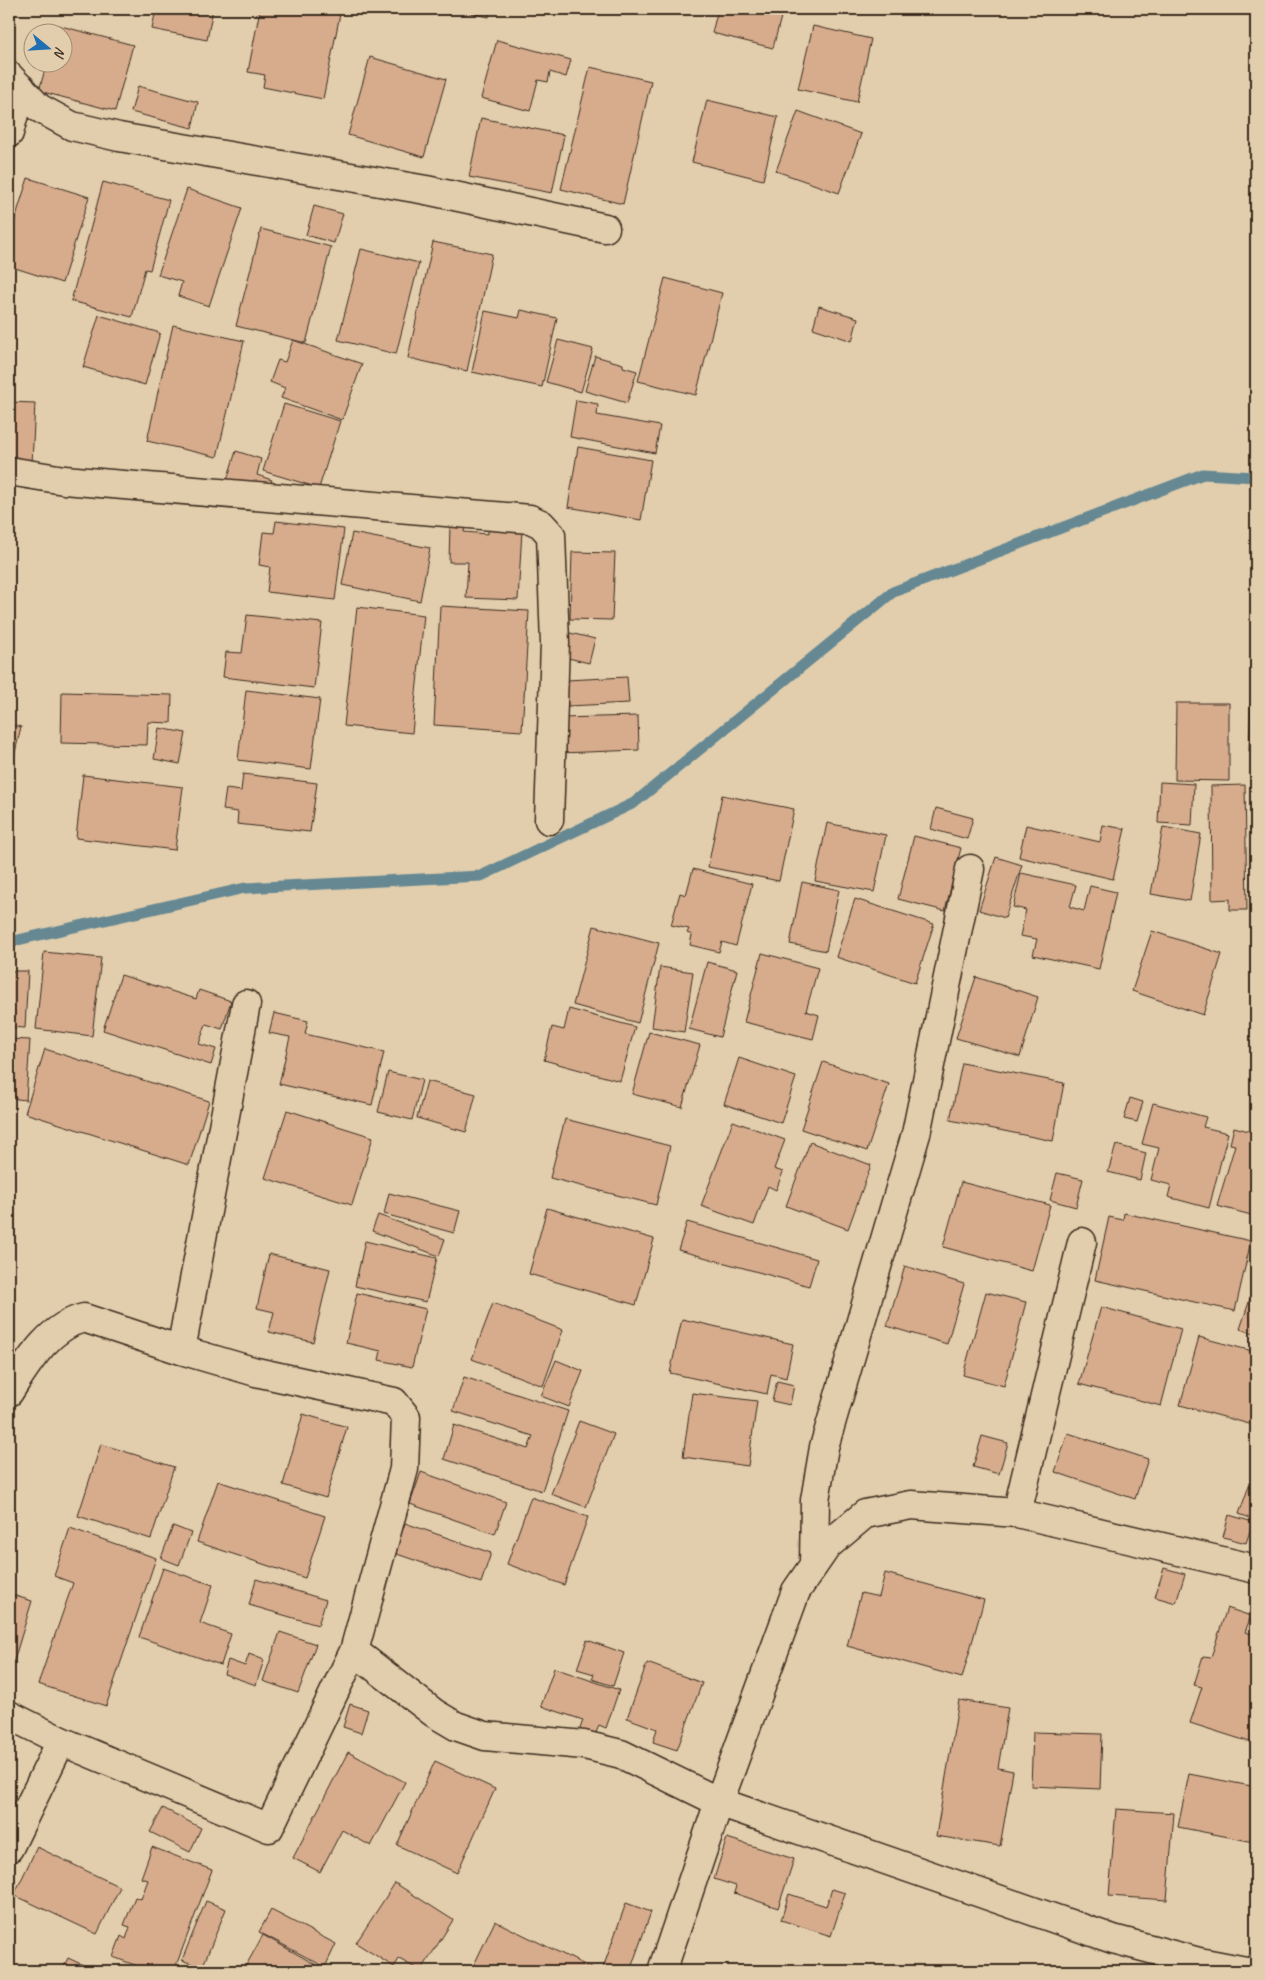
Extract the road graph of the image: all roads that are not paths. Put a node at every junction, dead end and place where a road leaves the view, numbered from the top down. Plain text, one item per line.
1 (15, 82) edge
2 (9, 133) edge
3 (605, 228) dead end
4 (9, 471) edge
5 (550, 820) dead end
6 (970, 869) dead end
7 (246, 1004) dead end
8 (1082, 1242) dead end
9 (182, 1350) junction
10 (9, 1392) edge
11 (1017, 1513) junction
12 (814, 1565) junction
13 (1256, 1569) edge
14 (354, 1651) junction
15 (9, 1715) edge
16 (61, 1741) junction
17 (719, 1802) junction
18 (9, 1848) edge
19 (662, 1971) edge
20 (1246, 1971) edge

1 - 2 street
1 - 3 street
4 - 5 street
6 - 12 street
7 - 9 street
8 - 11 street
9 - 10 street
9 - 14 street
11 - 12 street
11 - 13 street
12 - 17 street
14 - 16 street
14 - 17 street
15 - 16 street
16 - 18 street
17 - 19 street
17 - 20 street

